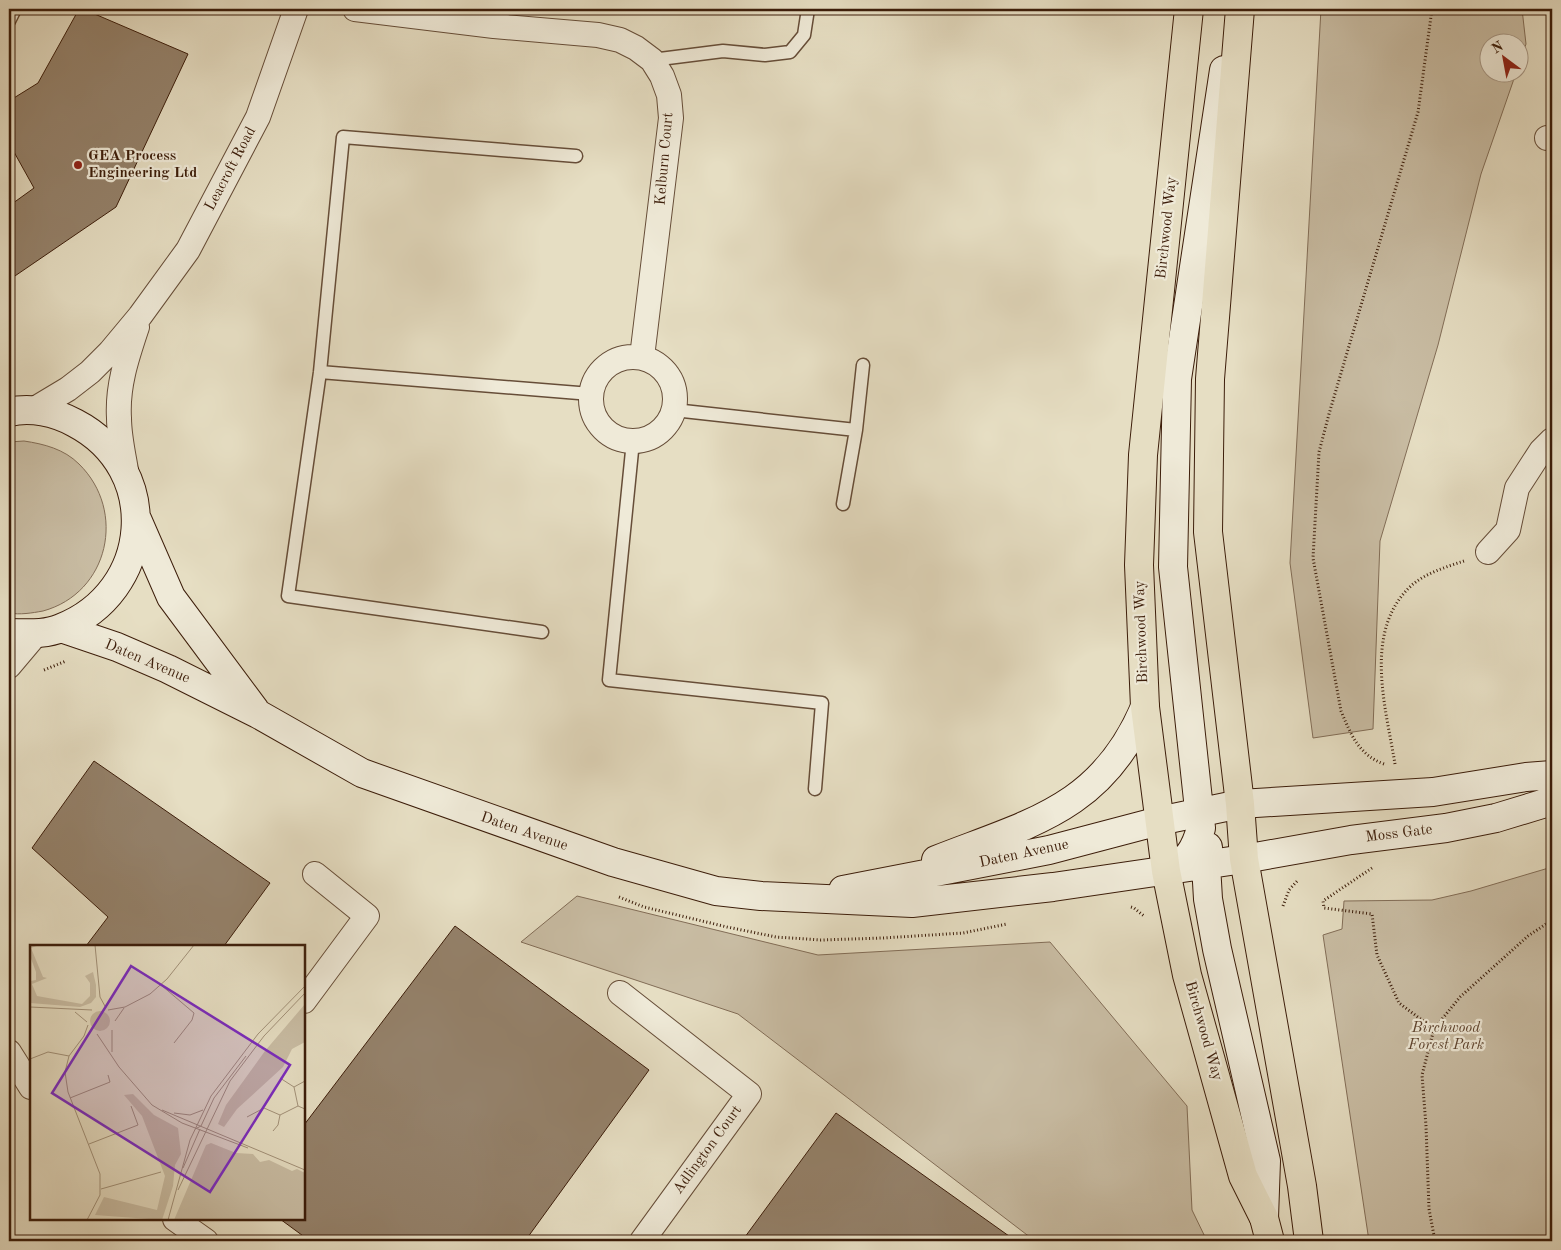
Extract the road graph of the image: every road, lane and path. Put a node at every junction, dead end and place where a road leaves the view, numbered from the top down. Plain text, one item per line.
1 (15, 9) edge
2 (296, 9) edge
3 (355, 9) edge
4 (808, 9) edge
5 (1190, 9) edge
6 (1233, 9) edge
7 (1240, 9) edge
8 (1432, 9) edge
9 (9, 21) edge
10 (652, 60) junction
11 (576, 156) dead end
12 (140, 316) junction
13 (642, 357) junction
14 (863, 366) dead end
15 (320, 372) junction
16 (591, 394) junction
17 (17, 410) edge
18 (674, 410) junction
19 (856, 430) junction
20 (1552, 440) edge
21 (633, 441) junction
22 (127, 476) junction
23 (843, 504) dead end
24 (137, 519) junction
25 (1488, 552) joint
26 (48, 631) junction
27 (542, 632) dead end
28 (9, 633) edge
29 (9, 666) edge
30 (1145, 707) junction
31 (258, 714) junction
32 (1552, 775) edge
33 (815, 789) dead end
34 (1552, 801) edge
35 (1240, 804) junction
36 (1200, 812) junction
37 (1158, 822) junction
38 (1244, 859) junction
39 (1206, 865) junction
40 (1376, 866) dead end
41 (1166, 871) junction
42 (315, 874) dead end
43 (1305, 876) dead end
44 (878, 882) junction
45 (807, 897) junction
46 (1283, 906) dead end
47 (1552, 920) edge
48 (620, 993) dead end
49 (305, 1000) edge
50 (1434, 1029) junction
51 (9, 1052) edge
52 (30, 1085) edge
53 (176, 1220) edge
54 (1267, 1229) edge
55 (206, 1241) edge
56 (642, 1241) edge
57 (1309, 1241) edge
58 (1435, 1241) edge

1 - 9 lane
2 - 12 street, Leacroft Road
3 - 10 street, Kelburn Court
4 - 10 lane
5 - 30 main road, Birchwood Way
6 - 36 street
7 - 35 main road
8 - 25 path
10 - 13 street, Kelburn Court
11 - 15 lane
12 - 17 street, Leacroft Road
12 - 22 street, Leacroft Road
13 - 16 street
13 - 18 street
14 - 19 lane
15 - 16 lane
15 - 27 lane
16 - 21 street
17 - 22 street
18 - 19 lane
18 - 21 street
19 - 23 lane
20 - 25 street
21 - 33 lane
22 - 24 street
24 - 26 street
24 - 31 street, Daten Avenue
26 - 28 street
26 - 29 street
26 - 31 street, Daten Avenue
30 - 37 main road, Birchwood Way
30 - 44 street
31 - 45 street, Daten Avenue
32 - 35 street
34 - 38 street, Moss Gate
35 - 36 street, Daten Avenue
35 - 38 main road
35 - 39 street
36 - 37 street, Daten Avenue
36 - 41 street
37 - 41 main road, Birchwood Way
37 - 44 street, Daten Avenue
38 - 39 street, Daten Avenue
38 - 57 main road
39 - 41 street, Daten Avenue
39 - 54 street
40 - 50 path
41 - 45 street, Daten Avenue
41 - 54 main road, Birchwood Way
42 - 49 street
43 - 46 path
44 - 45 street, Daten Avenue
47 - 50 path
48 - 56 street, Adlington Court
50 - 58 path
51 - 52 street
53 - 55 street

